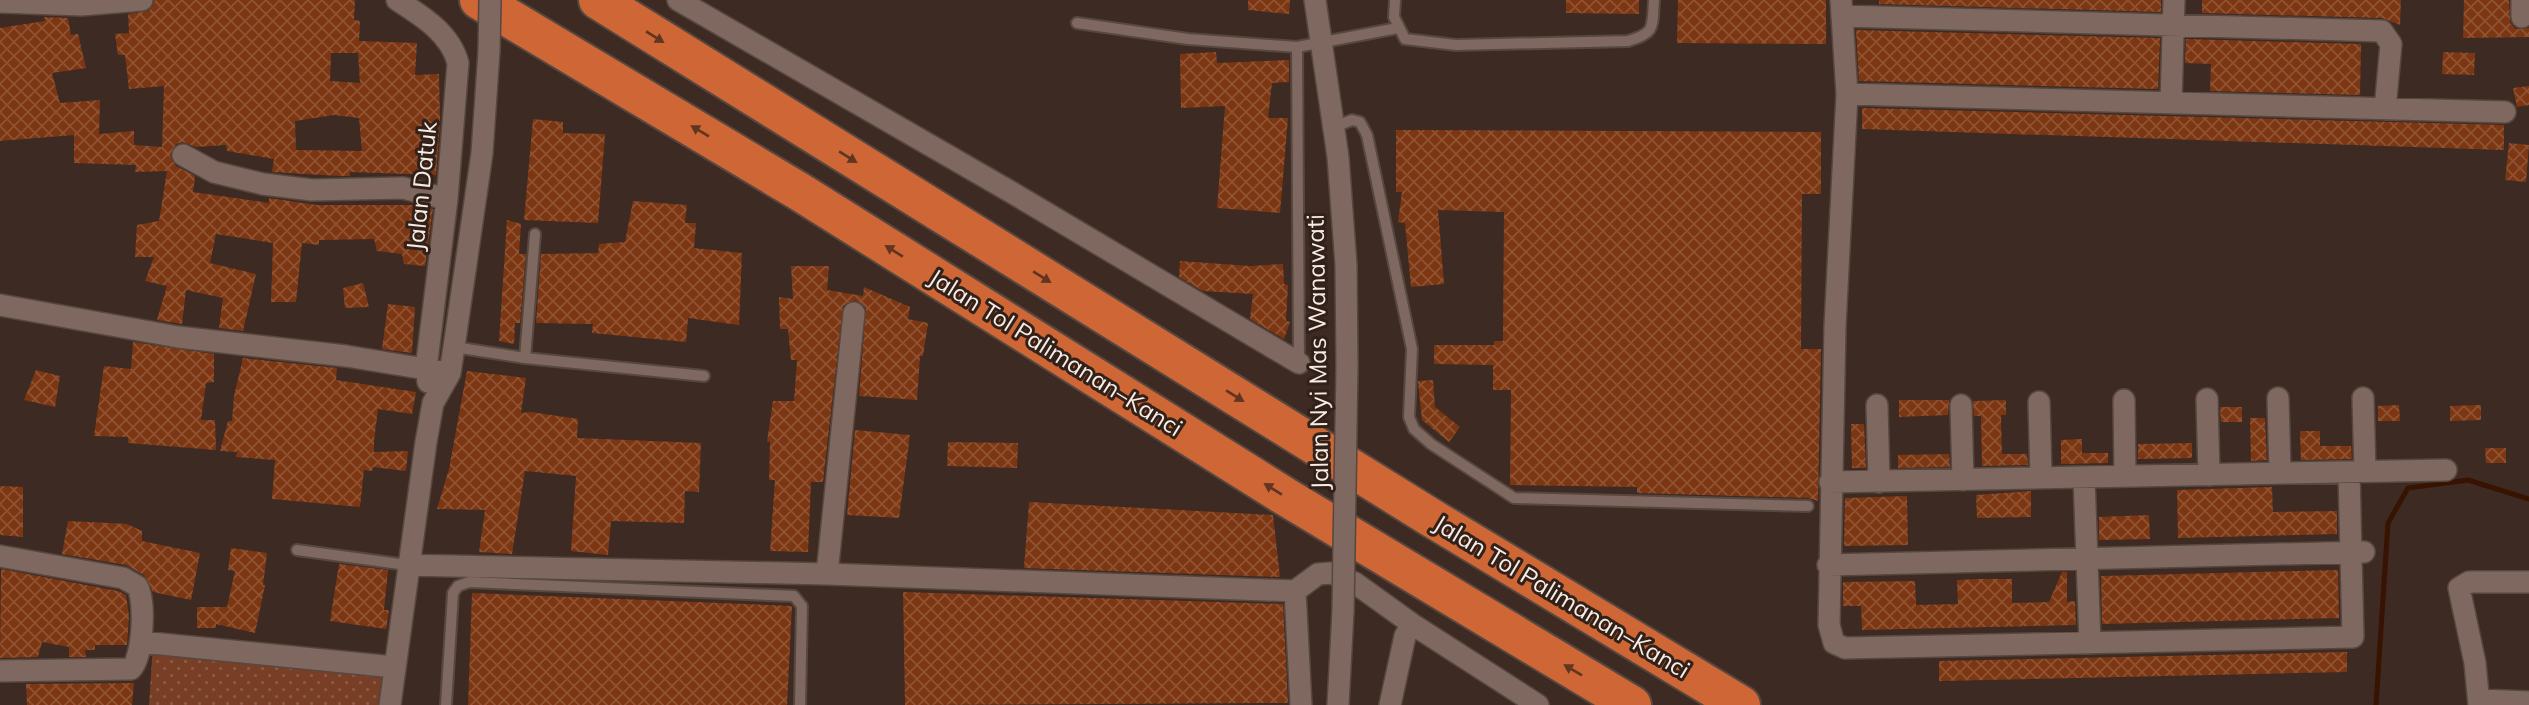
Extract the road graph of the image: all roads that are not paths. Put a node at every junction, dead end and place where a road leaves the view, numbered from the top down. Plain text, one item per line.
1 (142, 0) edge
2 (397, 0) edge
3 (479, 0) edge
4 (489, 0) edge
5 (598, 0) edge
6 (678, 0) edge
7 (1315, 0) edge
8 (1395, 0) edge
9 (1654, 0) edge
10 (2174, 0) edge
11 (0, 2) edge
12 (1842, 8) edge
13 (1077, 23) dead end
14 (2174, 24) junction
15 (1398, 28) junction
16 (1320, 42) junction
17 (1297, 47) junction
18 (1847, 94) junction
19 (2171, 103) junction
20 (2385, 109) junction
21 (2505, 112) dead end
22 (1334, 127) junction
23 (183, 155) dead end
24 (447, 199) junction
25 (535, 234) dead end
26 (0, 305) edge
27 (854, 313) dead end
28 (454, 347) junction
29 (525, 358) junction
30 (1299, 363) joint
31 (426, 369) junction
32 (450, 373) junction
33 (704, 376) dead end
34 (2278, 398) dead end
35 (2363, 398) dead end
36 (2207, 399) dead end
37 (2124, 400) dead end
38 (2039, 402) dead end
39 (433, 403) junction
40 (1877, 405) dead end
41 (1961, 405) dead end
42 (2446, 470) dead end
43 (2357, 471) junction
44 (2280, 473) junction
45 (2209, 475) junction
46 (2125, 476) junction
47 (2084, 477) junction
48 (2041, 478) junction
49 (1963, 480) junction
50 (1830, 482) junction
51 (1879, 482) junction
52 (1808, 506) dead end
53 (297, 550) dead end
54 (2358, 552) junction
55 (0, 556) edge
56 (2087, 559) junction
57 (407, 565) junction
58 (1828, 565) junction
59 (827, 573) junction
60 (2529, 582) edge
61 (1294, 591) junction
62 (1412, 624) junction
63 (141, 642) junction
64 (2090, 643) junction
65 (394, 667) junction
66 (0, 671) edge
67 (2480, 702) edge
68 (2529, 702) edge
69 (390, 705) edge
70 (446, 705) edge
71 (800, 705) edge
72 (1301, 705) edge
73 (1338, 705) edge
74 (1390, 705) edge
75 (1538, 705) edge
76 (1632, 705) edge
77 (1741, 705) edge

1 - 11 street
2 - 24 street, Jalan Datuk
76 -> 3 highway, Jalan Tol Palimanan–Kanci
4 - 28 street, bridge
5 -> 77 highway, Jalan Tol Palimanan–Kanci
6 - 30 street
7 - 16 street, Jalan Nyi Mas Wanawati
8 - 15 lane
9 - 15 lane
10 - 14 street
12 - 14 street
12 - 18 street
13 - 17 lane
14 - 19 street
14 - 20 street
15 - 16 lane
16 - 17 lane
16 - 22 street, Jalan Nyi Mas Wanawati
17 - 30 lane
18 - 19 street
18 - 50 street
19 - 20 street
20 - 21 street
22 - 52 lane
22 - 73 street, Jalan Nyi Mas Wanawati, bridge
23 - 24 street
24 - 31 street, Jalan Datuk
25 - 29 lane
26 - 31 street
27 - 59 street
28 - 29 lane
28 - 32 street
29 - 33 lane
31 - 32 street
31 - 39 street, Jalan Datuk
32 - 39 street
34 - 44 street
35 - 43 street
36 - 45 street
37 - 46 street
38 - 48 street
39 - 57 street
40 - 51 street
41 - 49 street
42 - 43 street
43 - 44 street
43 - 54 street
44 - 45 street
45 - 46 street
46 - 47 street
47 - 48 street
47 - 56 street
48 - 49 street
49 - 51 street
50 - 51 street
50 - 58 street
53 - 57 lane
54 - 56 street
54 - 64 street
55 - 63 street
56 - 58 street
56 - 64 street
57 - 59 street
57 - 65 street
58 - 64 street
59 - 61 street
60 - 67 street
61 - 62 street
61 - 72 street
62 - 74 street
62 - 75 street
63 - 65 street
63 - 66 street
65 - 69 street
67 - 68 street
70 - 71 lane

